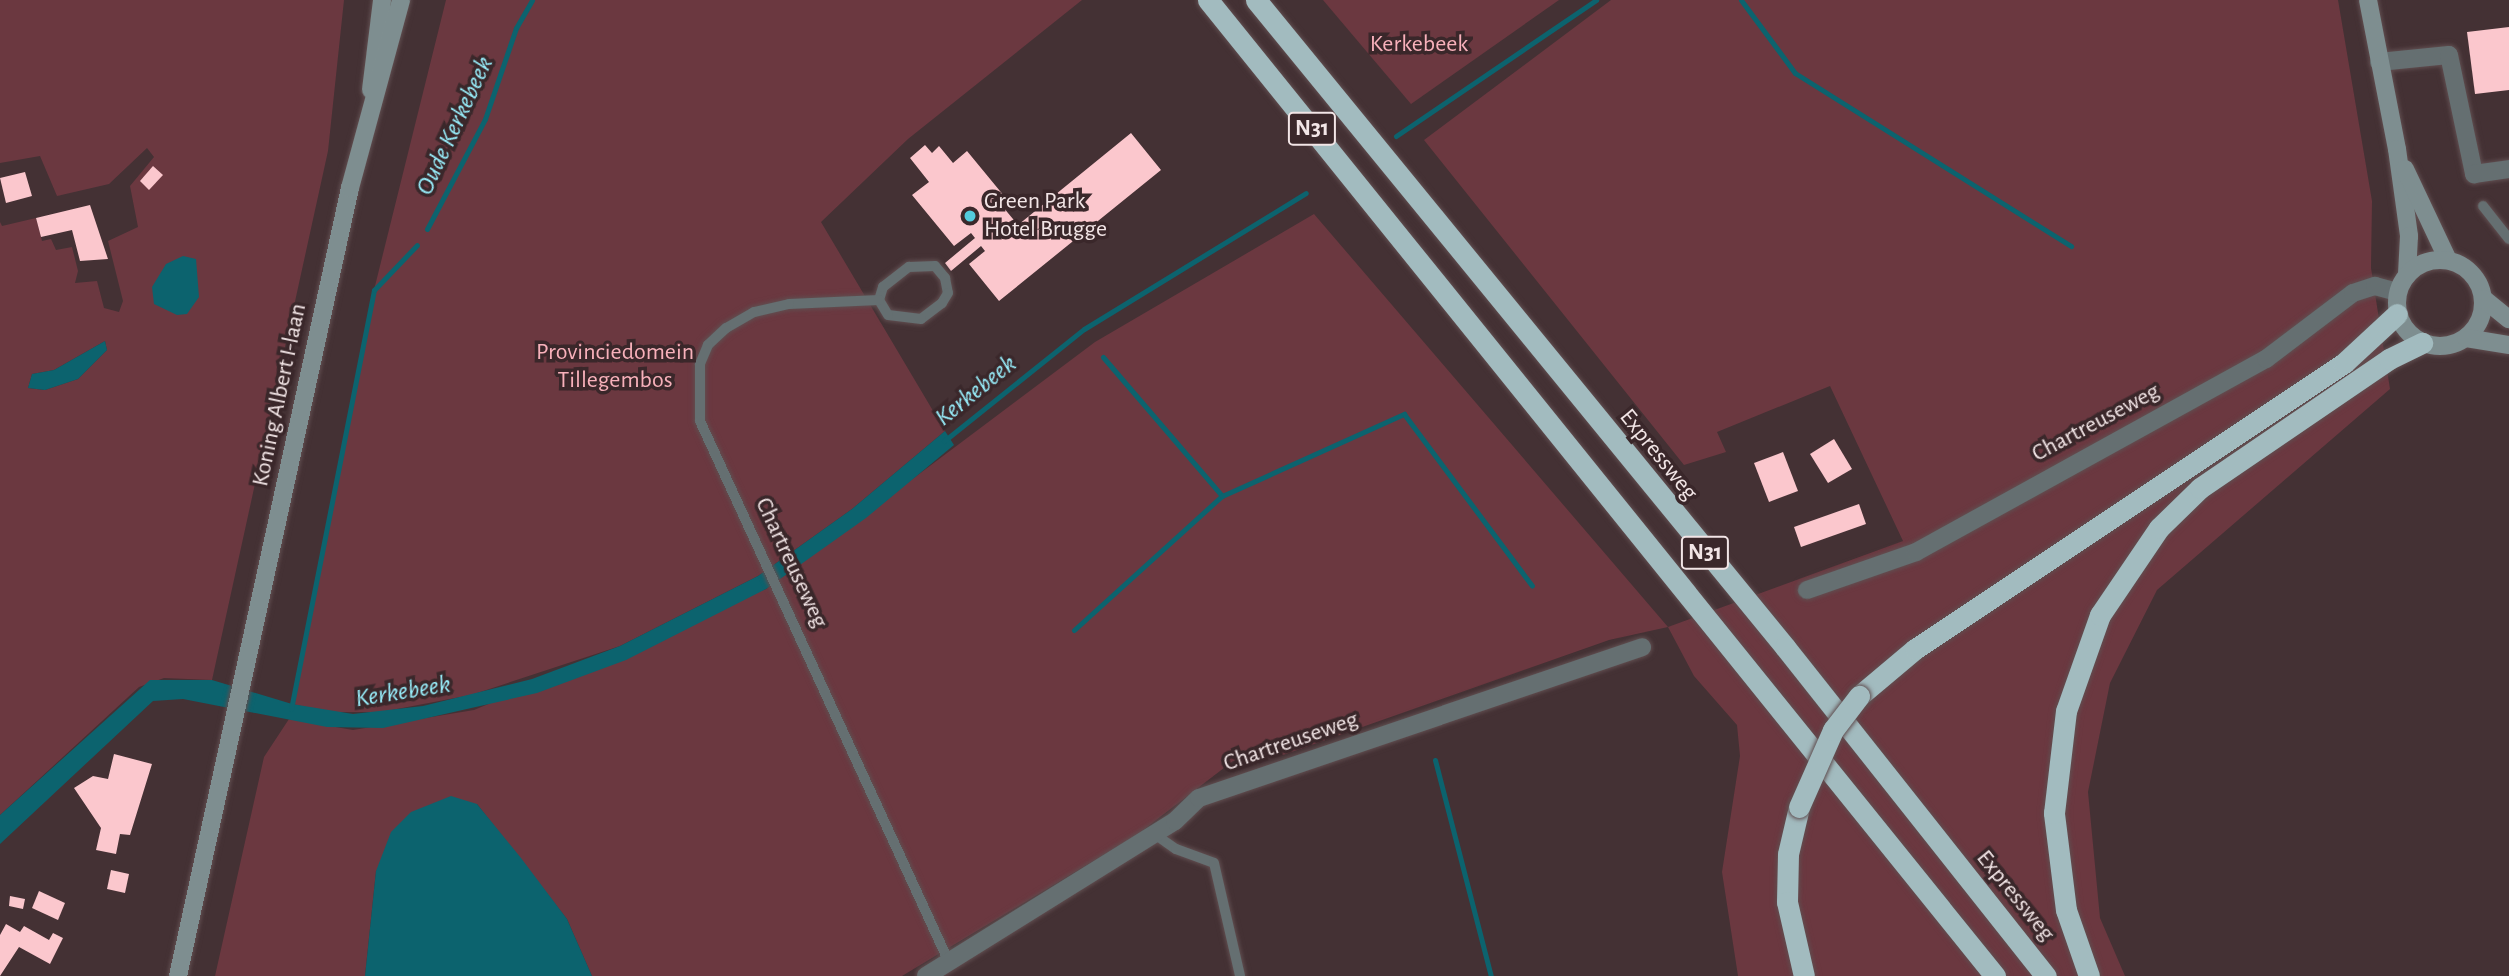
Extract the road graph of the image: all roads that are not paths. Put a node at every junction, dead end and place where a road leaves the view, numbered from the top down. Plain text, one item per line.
1 (382, 0) edge
2 (401, 0) edge
3 (1209, 0) edge
4 (1256, 0) edge
5 (2368, 0) edge
6 (2379, 62) junction
7 (370, 111) junction
8 (2397, 149) junction
9 (2509, 169) edge
10 (2483, 206) dead end
11 (2509, 239) edge
12 (2448, 260) junction
13 (2406, 275) junction
14 (2484, 299) junction
15 (879, 300) junction
16 (2397, 303) junction
17 (2509, 319) edge
18 (2466, 338) junction
19 (2422, 343) junction
20 (2509, 345) edge
21 (1807, 590) dead end
22 (1642, 647) dead end
23 (1153, 833) junction
24 (949, 961) junction
25 (178, 976) edge
26 (926, 976) edge
27 (1240, 976) edge
28 (1804, 976) edge
29 (1994, 976) edge
30 (2046, 976) edge
31 (2089, 976) edge

1 - 7 main road, Koning Albert I-laan
2 - 7 main road, Koning Albert I-laan
3 - 29 highway, N31
4 - 30 highway, Expressweg / N31
5 - 6 main road
6 - 8 main road
6 - 9 street
7 - 25 main road, Koning Albert I-laan
8 - 12 main road
8 - 13 main road
10 - 11 lane
12 - 13 main road
12 - 14 main road
13 - 16 main road
14 - 17 main road
14 - 18 main road
15 - 15 lane
15 - 24 lane, Chartreuseweg
16 - 19 main road
16 - 21 street, Chartreuseweg
16 - 28 highway, bridge
18 - 19 main road
18 - 20 main road
19 - 31 highway
22 - 23 street, Chartreuseweg
23 - 24 street, Chartreuseweg
23 - 27 lane
24 - 26 street, Chartreuseweg

